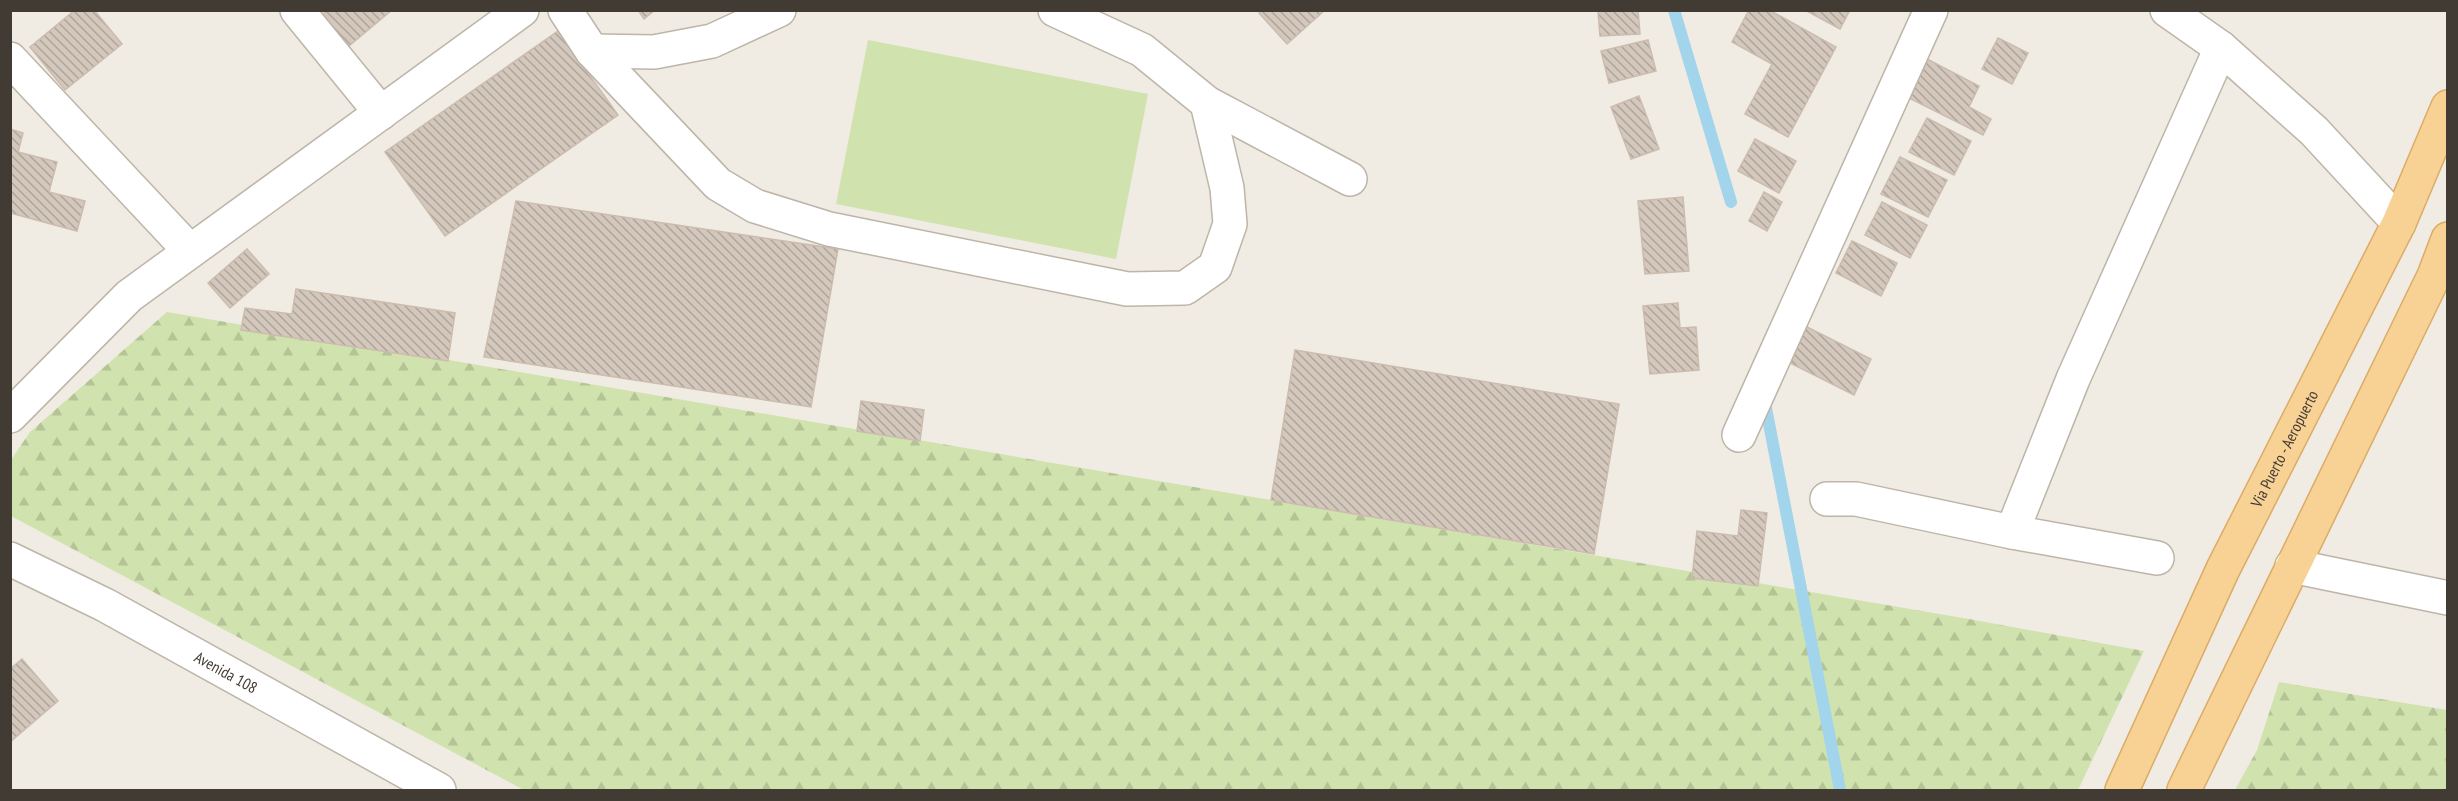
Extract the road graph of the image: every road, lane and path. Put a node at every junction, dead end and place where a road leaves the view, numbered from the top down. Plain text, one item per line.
1 (297, 10) edge
2 (522, 10) edge
3 (565, 10) edge
4 (779, 10) edge
5 (1055, 10) edge
6 (1931, 10) edge
7 (2167, 10) edge
8 (2221, 48) junction
9 (592, 51) junction
10 (10, 59) edge
11 (1207, 103) junction
12 (2448, 107) edge
13 (381, 113) junction
14 (1350, 179) dead end
15 (2399, 223) junction
16 (2448, 239) edge
17 (190, 251) junction
18 (2441, 284) edge
19 (10, 416) edge
20 (1739, 435) dead end
21 (1827, 499) dead end
22 (2012, 532) junction
23 (2157, 558) dead end
24 (10, 559) edge
25 (2292, 566) junction
26 (2448, 598) edge
27 (439, 790) edge
28 (2122, 790) edge
29 (2184, 790) edge

1 - 13 street
2 - 13 street
3 - 9 street
4 - 9 street
5 - 11 street
6 - 20 street
7 - 8 street
8 - 15 street
8 - 22 street
9 - 11 street
10 - 17 street
11 - 14 street
12 - 15 main road, Via Puerto - Aeropuerto
13 - 17 street
15 - 28 main road, Via Puerto - Aeropuerto
16 - 18 main road
17 - 19 street
18 - 25 main road
21 - 22 street
22 - 23 street
24 - 27 street, Avenida 108
25 - 26 street
25 - 29 main road

